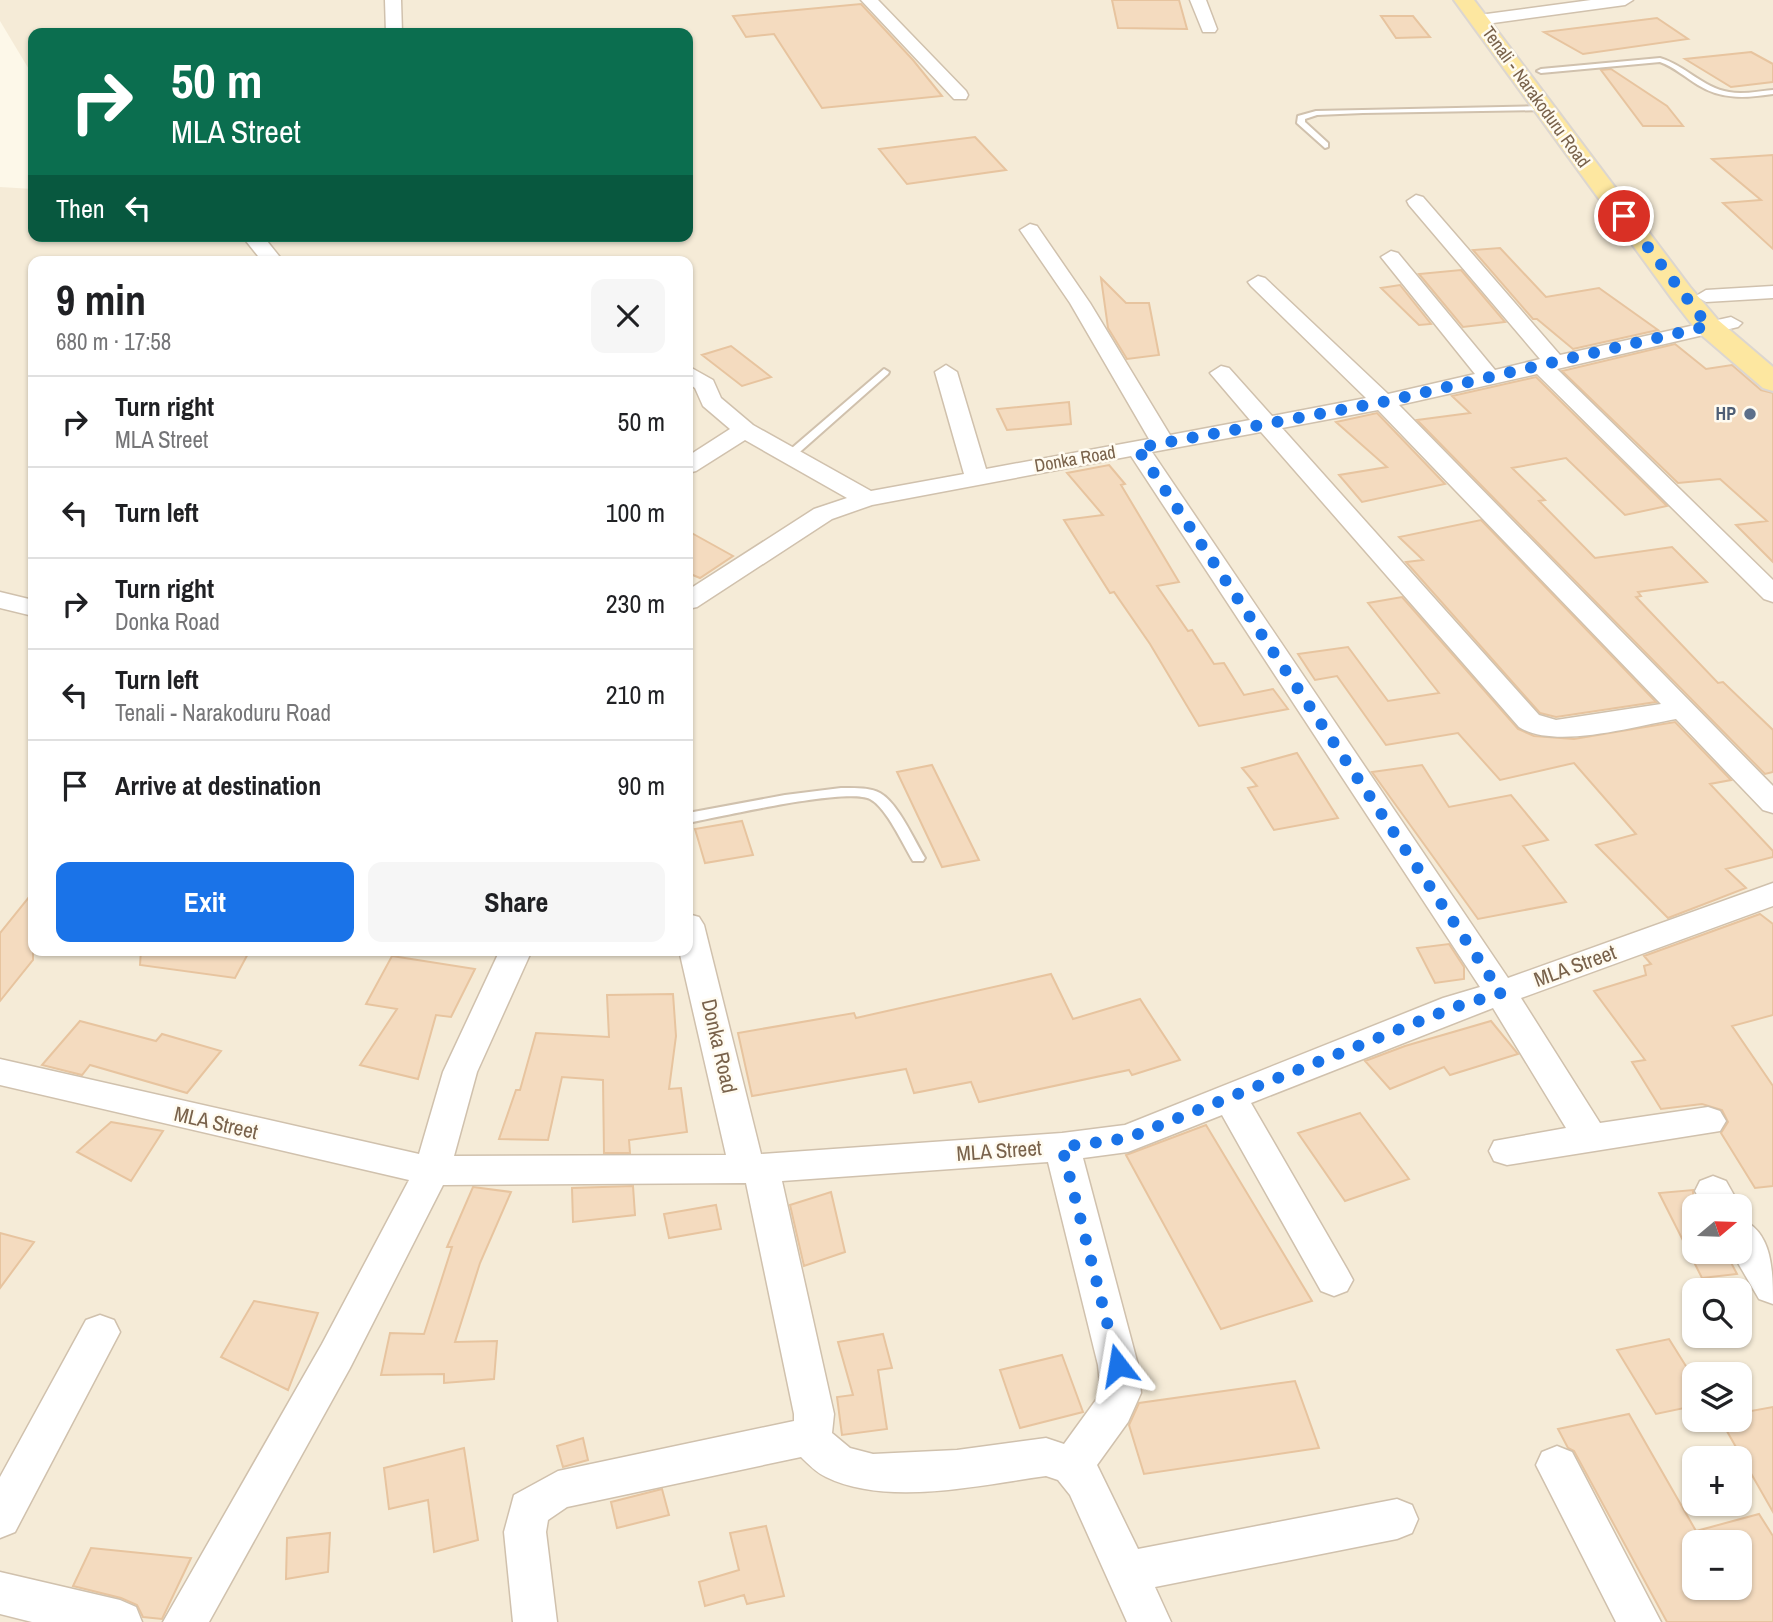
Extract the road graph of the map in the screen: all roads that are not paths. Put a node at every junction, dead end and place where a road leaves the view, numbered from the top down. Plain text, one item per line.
1 (393, 0) edge
2 (869, 0) edge
3 (1198, 0) edge
4 (1464, 0) edge
5 (1625, 0) edge
6 (1490, 12) edge
7 (394, 28) edge
8 (1209, 29) dead end
9 (1541, 71) junction
10 (1773, 92) edge
11 (960, 95) dead end
12 (1544, 108) junction
13 (1325, 145) dead end
14 (1416, 201) dead end
15 (1030, 230) dead end
16 (257, 242) edge
17 (269, 256) edge
18 (1391, 257) dead end
19 (1258, 282) dead end
20 (1773, 292) edge
21 (1706, 296) junction
22 (1720, 324) junction
23 (1773, 359) edge
24 (1548, 363) junction
25 (884, 372) dead end
26 (946, 373) dead end
27 (1221, 373) dead end
28 (693, 377) edge
29 (1489, 377) junction
30 (1773, 382) edge
31 (1383, 402) junction
32 (1268, 424) junction
33 (745, 430) junction
34 (1150, 446) junction
35 (789, 456) junction
36 (693, 463) edge
37 (977, 478) junction
38 (867, 499) junction
39 (1773, 594) edge
40 (693, 598) edge
41 (0, 600) edge
42 (28, 607) edge
43 (1681, 710) junction
44 (1773, 803) edge
45 (693, 817) edge
46 (918, 858) dead end
47 (1773, 894) edge
48 (693, 943) edge
49 (513, 956) edge
50 (1501, 993) junction
51 (0, 1072) edge
52 (1230, 1097) junction
53 (1708, 1121) dead end
54 (1591, 1138) junction
55 (1062, 1147) junction
56 (1507, 1151) dead end
57 (754, 1168) junction
58 (432, 1171) junction
59 (1752, 1254) edge
60 (1334, 1280) dead end
61 (1773, 1288) edge
62 (100, 1332) dead end
63 (807, 1437) junction
64 (1557, 1465) dead end
65 (1072, 1466) junction
66 (1, 1513) edge
67 (1397, 1519) dead end
68 (1126, 1572) junction
69 (0, 1593) edge
70 (120, 1622) edge
71 (185, 1622) edge
72 (535, 1622) edge
73 (1149, 1622) edge
74 (1639, 1622) edge

1 - 7 street
2 - 11 street
3 - 8 street
4 - 6 main road, Tenali - Narakoduru Road
5 - 6 street
6 - 9 main road, Tenali - Narakoduru Road
6 - 12 main road, Tenali - Narakoduru Road
9 - 10 lane
9 - 21 main road, Tenali - Narakoduru Road
12 - 13 lane
12 - 22 main road, Tenali - Narakoduru Road
14 - 24 street
15 - 34 street
16 - 17 street
18 - 29 street
19 - 31 street
20 - 21 street
21 - 22 main road, Tenali - Narakoduru Road
22 - 23 main road, Tenali - Narakoduru Road
22 - 24 street, Donka Road
22 - 30 main road, Tenali - Narakoduru Road
24 - 29 street, Donka Road
24 - 39 street
25 - 35 lane
26 - 37 street
27 - 32 street
28 - 33 street
29 - 31 street, Donka Road
31 - 32 street, Donka Road
31 - 43 street
32 - 34 street, Donka Road
32 - 43 street
33 - 35 street
33 - 36 street
34 - 37 street, Donka Road
34 - 50 street
35 - 38 street
37 - 38 street, Donka Road
38 - 40 street, Donka Road
41 - 42 street
43 - 44 street
45 - 46 lane
47 - 50 street, MLA Street
48 - 57 street, Donka Road
49 - 58 street
50 - 52 street, MLA Street
50 - 54 street
51 - 58 street, MLA Street
52 - 55 street, MLA Street
52 - 60 street
53 - 54 street
54 - 56 street
55 - 57 street, MLA Street
55 - 65 street
57 - 58 street, MLA Street
57 - 63 street, Donka Road
58 - 71 street
59 - 61 street
62 - 66 street
63 - 65 street
63 - 72 street
64 - 74 street
65 - 68 street
67 - 68 street
68 - 73 street
69 - 70 street

